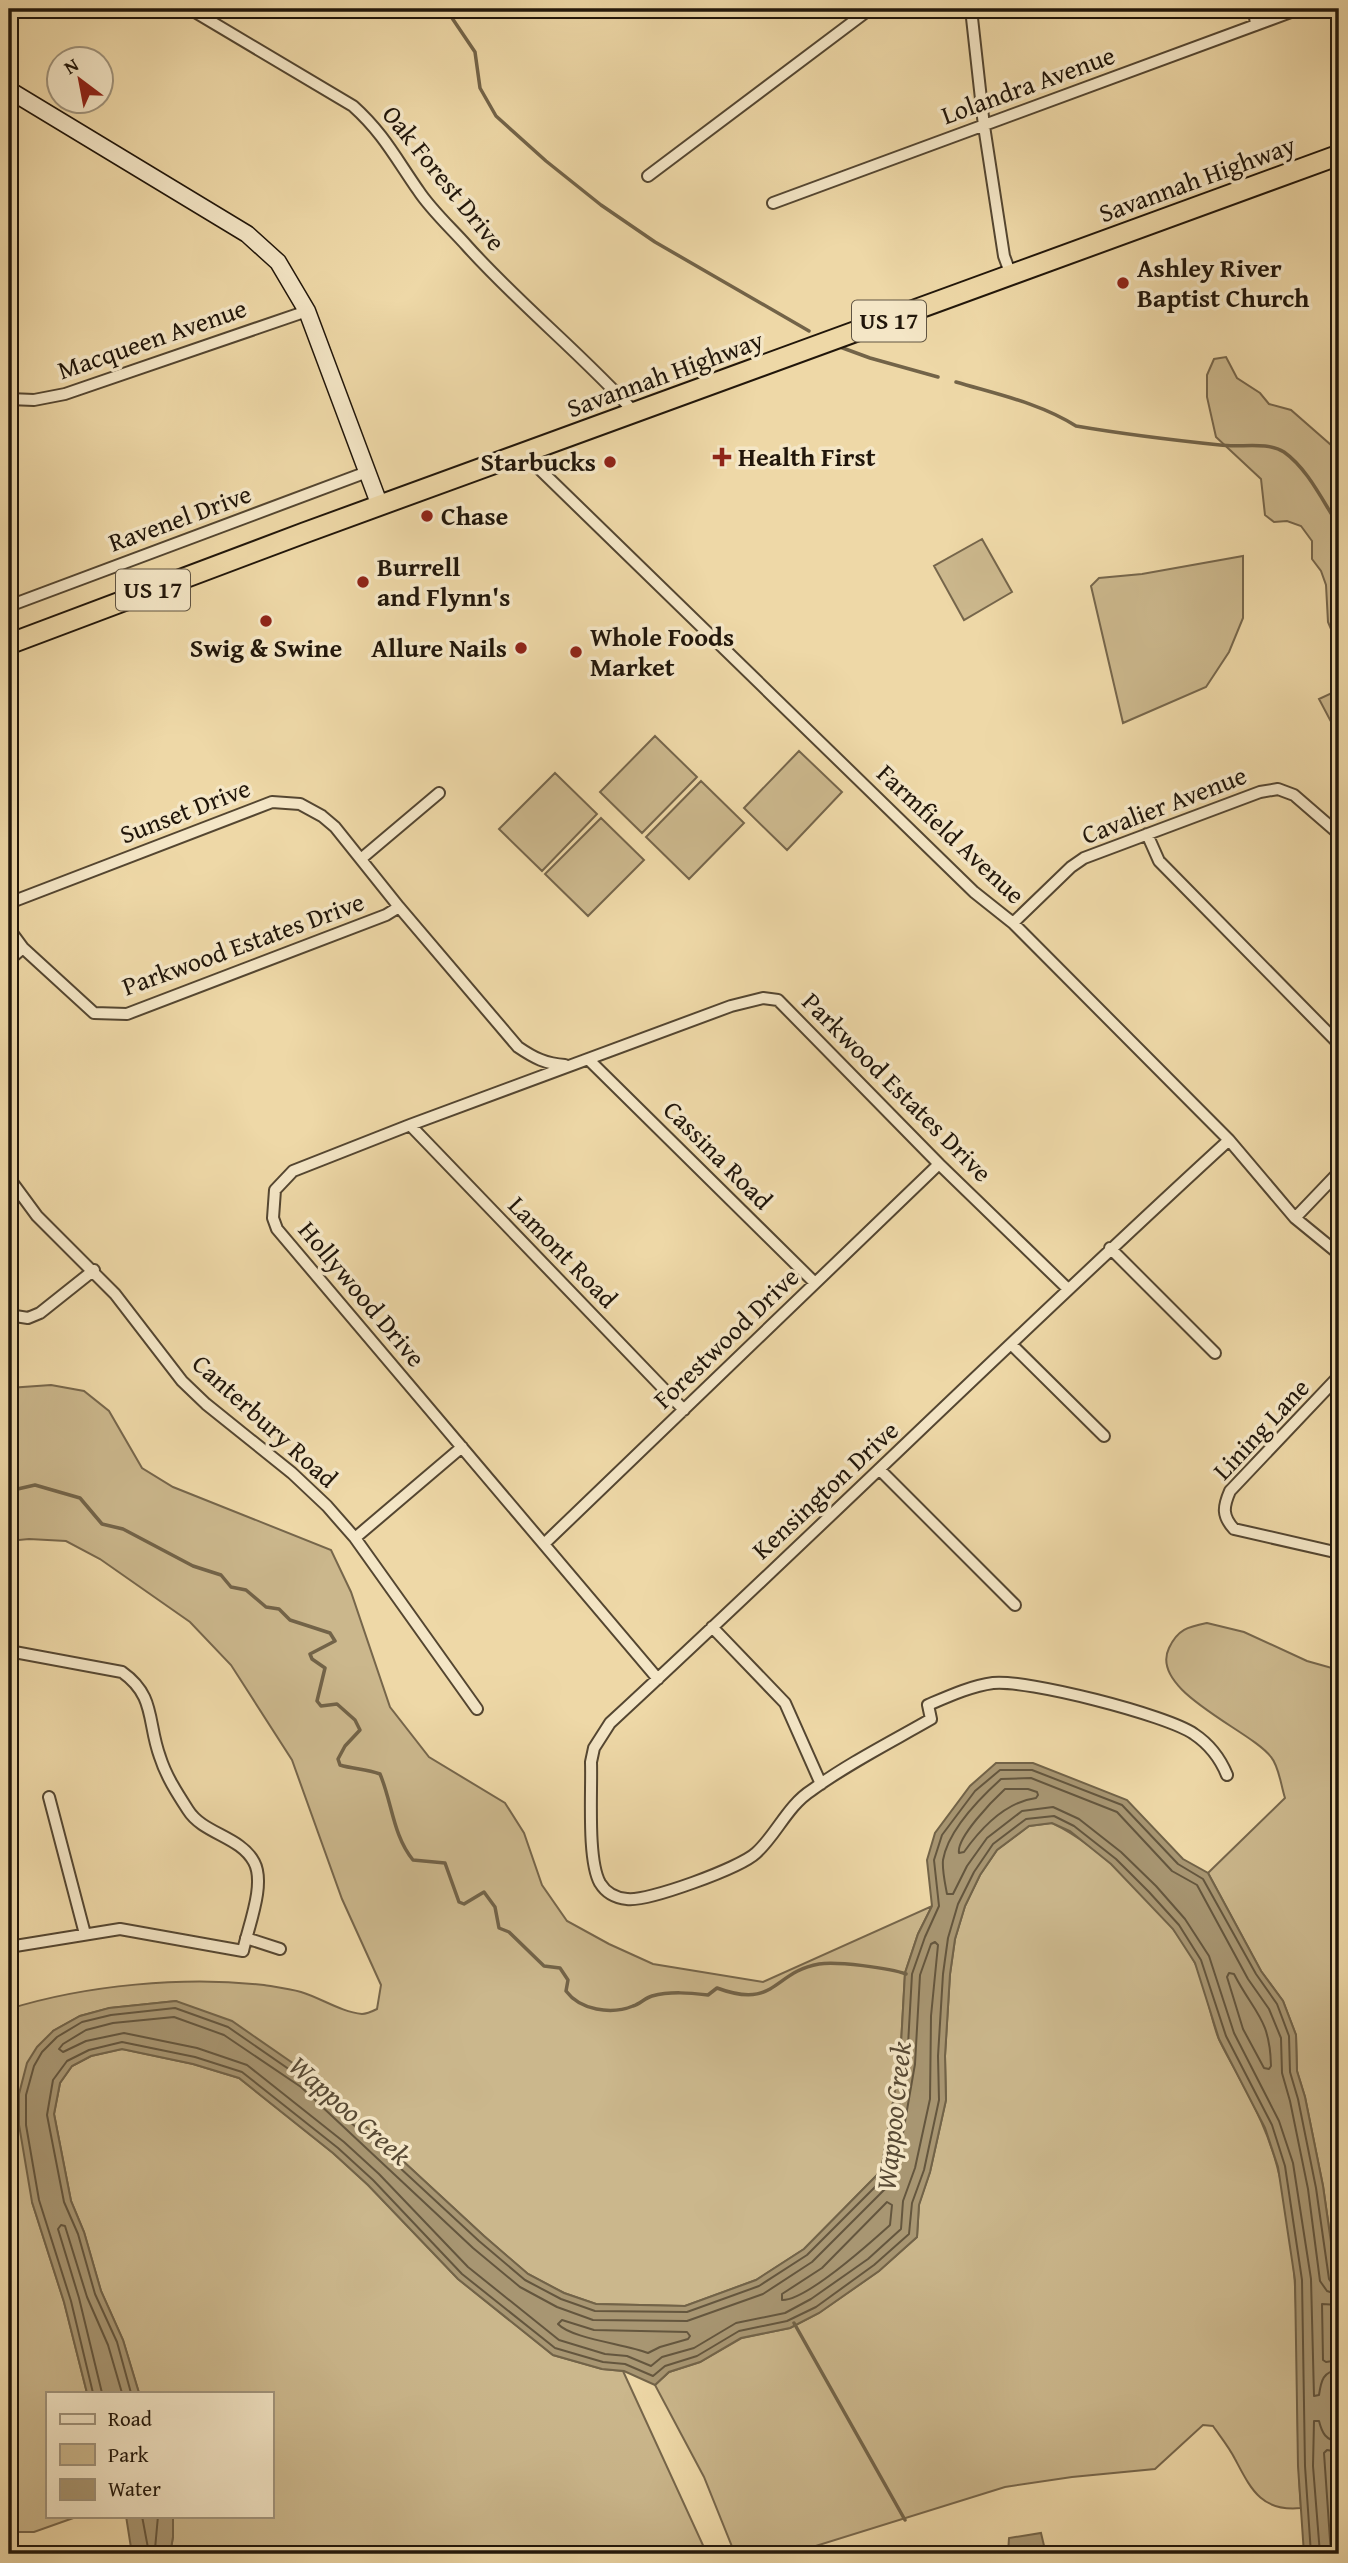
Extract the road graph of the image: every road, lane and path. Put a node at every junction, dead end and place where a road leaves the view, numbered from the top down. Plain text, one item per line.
1 (190, 9) edge
2 (870, 9) edge
3 (971, 9) edge
4 (1254, 9) edge
5 (1299, 9) edge
6 (1256, 25) junction
7 (9, 90) edge
8 (984, 126) junction
9 (1339, 155) edge
10 (648, 176) dead end
11 (773, 203) dead end
12 (1011, 275) junction
13 (307, 310) junction
14 (9, 399) edge
15 (635, 412) junction
16 (524, 454) junction
17 (367, 472) junction
18 (380, 506) junction
19 (9, 606) edge
20 (9, 644) edge
21 (439, 793) dead end
22 (1147, 834) junction
23 (1339, 834) edge
24 (362, 858) junction
25 (9, 903) edge
26 (399, 907) junction
27 (1013, 923) junction
28 (9, 929) edge
29 (23, 948) junction
30 (9, 960) edge
31 (1339, 1044) edge
32 (588, 1059) junction
33 (571, 1065) junction
34 (410, 1125) junction
35 (1228, 1140) junction
36 (939, 1164) junction
37 (1339, 1172) edge
38 (9, 1178) edge
39 (1295, 1218) junction
40 (1110, 1248) junction
41 (1339, 1254) edge
42 (94, 1270) junction
43 (815, 1283) junction
44 (1068, 1289) junction
45 (9, 1315) edge
46 (1011, 1344) junction
47 (1215, 1353) dead end
48 (1339, 1376) edge
49 (684, 1410) junction
50 (1104, 1436) dead end
51 (462, 1447) junction
52 (880, 1470) junction
53 (355, 1538) junction
54 (544, 1544) junction
55 (1339, 1553) edge
56 (1015, 1605) dead end
57 (712, 1627) junction
58 (9, 1651) edge
59 (658, 1679) junction
60 (477, 1709) dead end
61 (1227, 1775) dead end
62 (821, 1784) junction
63 (49, 1797) dead end
64 (85, 1934) junction
65 (246, 1938) junction
66 (9, 1947) edge
67 (280, 1949) dead end

1 - 15 street, Oak Forest Drive
2 - 10 street
3 - 8 street
4 - 6 street
5 - 6 street, Lolandra Avenue
6 - 8 street, Lolandra Avenue
7 - 13 main road
8 - 11 street, Lolandra Avenue
8 - 12 street
9 - 12 highway, Savannah Highway / US 17
12 - 15 highway, Savannah Highway / US 17
13 - 14 street, Macqueen Avenue
13 - 17 main road
15 - 16 highway, Savannah Highway / US 17
16 - 18 highway, Savannah Highway / US 17
16 - 27 street, Farmfield Avenue
17 - 18 main road
17 - 19 street, Ravenel Drive
18 - 20 highway, Savannah Highway / US 17
21 - 24 street
22 - 23 street, Cavalier Avenue
22 - 27 street, Cavalier Avenue
22 - 31 street
24 - 25 street, Sunset Drive
24 - 26 street, Sunset Drive
26 - 29 street, Parkwood Estates Drive
26 - 33 street, Sunset Drive
27 - 35 street, Farmfield Avenue
28 - 29 street, Parkwood Estates Drive
29 - 30 street
32 - 33 street, Hollywood Drive
32 - 36 street, Parkwood Estates Drive
32 - 43 street, Cassina Road
33 - 34 street, Hollywood Drive
34 - 49 street, Lamont Road
34 - 51 street, Hollywood Drive
35 - 39 street, Farmfield Avenue
35 - 40 street, Kensington Drive
36 - 43 street, Forestwood Drive
36 - 44 street, Parkwood Estates Drive
37 - 39 street
38 - 42 street, Canterbury Road
39 - 41 street, Farmfield Avenue
40 - 44 street, Kensington Drive
40 - 47 street
42 - 45 street
42 - 53 street, Canterbury Road
43 - 49 street, Forestwood Drive
44 - 46 street, Kensington Drive
46 - 50 street
46 - 52 street, Kensington Drive
48 - 55 street, Lining Lane
49 - 54 street, Forestwood Drive
51 - 53 street
51 - 54 street, Hollywood Drive
52 - 56 street
52 - 57 street, Kensington Drive
53 - 60 street, Canterbury Road
54 - 59 street, Hollywood Drive
57 - 59 street, Kensington Drive
57 - 62 street
58 - 65 street
59 - 62 street, Kensington Drive
61 - 62 street
63 - 64 street
64 - 65 street
64 - 66 street
65 - 67 street

